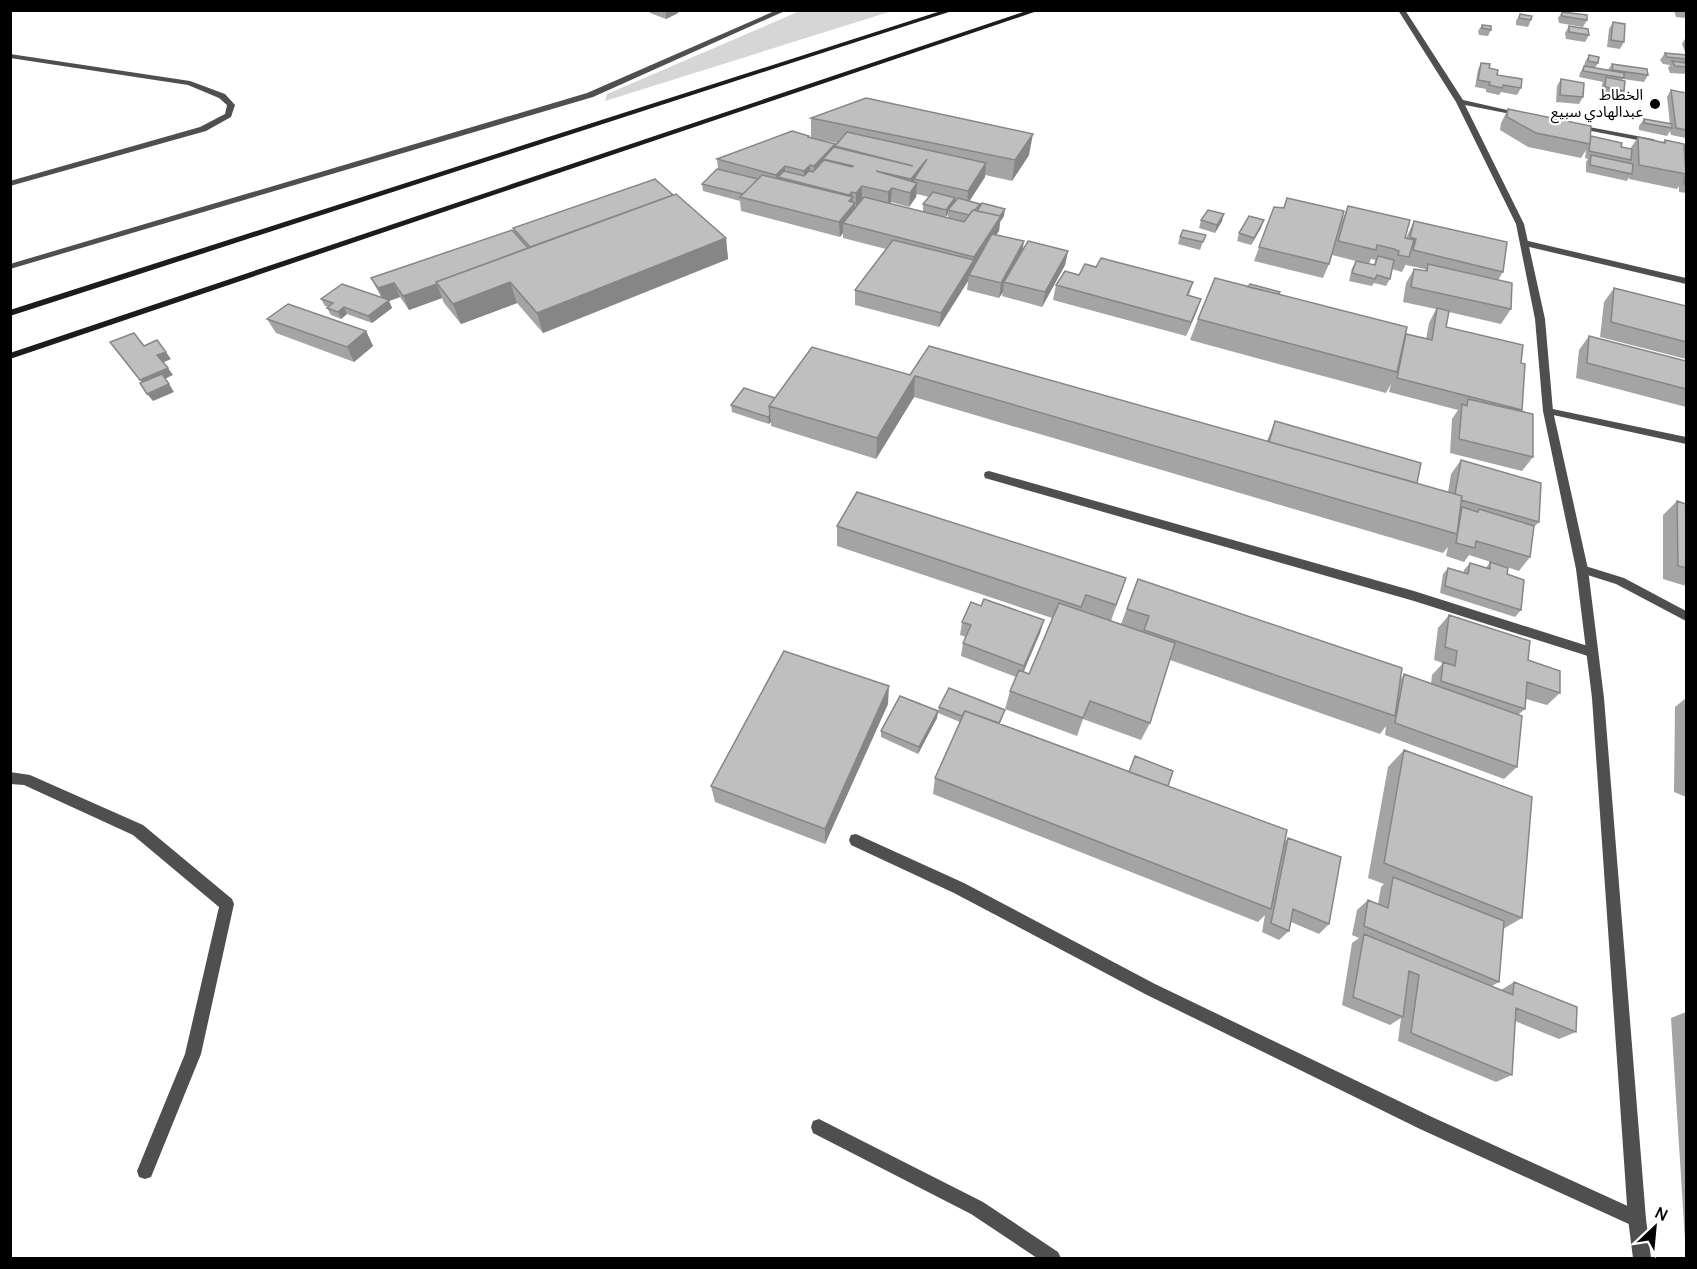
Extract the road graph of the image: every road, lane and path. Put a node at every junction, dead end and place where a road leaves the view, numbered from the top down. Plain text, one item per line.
1 (784, 10) edge
2 (952, 10) edge
3 (1036, 10) edge
4 (1401, 10) edge
5 (10, 56) edge
6 (1460, 102) junction
7 (1528, 116) edge
8 (1562, 123) edge
9 (1664, 144) edge
10 (10, 184) edge
11 (1524, 243) junction
12 (10, 267) edge
13 (1686, 282) edge
14 (10, 313) edge
15 (10, 356) edge
16 (1548, 411) junction
17 (1686, 441) edge
18 (989, 475) dead end
19 (1582, 569) junction
20 (1686, 616) edge
21 (1591, 652) junction
22 (10, 778) edge
23 (856, 840) dead end
24 (819, 1127) dead end
25 (145, 1171) dead end
26 (1637, 1219) junction
27 (1052, 1258) edge
28 (1642, 1258) edge

1 - 12 street
2 - 14 main road
3 - 15 main road
4 - 6 street
5 - 10 street
6 - 7 street
6 - 11 street
8 - 9 street
11 - 13 street
11 - 16 street
16 - 17 street
16 - 19 street
18 - 21 street
19 - 20 street
19 - 21 street
21 - 26 street
22 - 25 street
23 - 26 street
24 - 27 street
26 - 28 street

